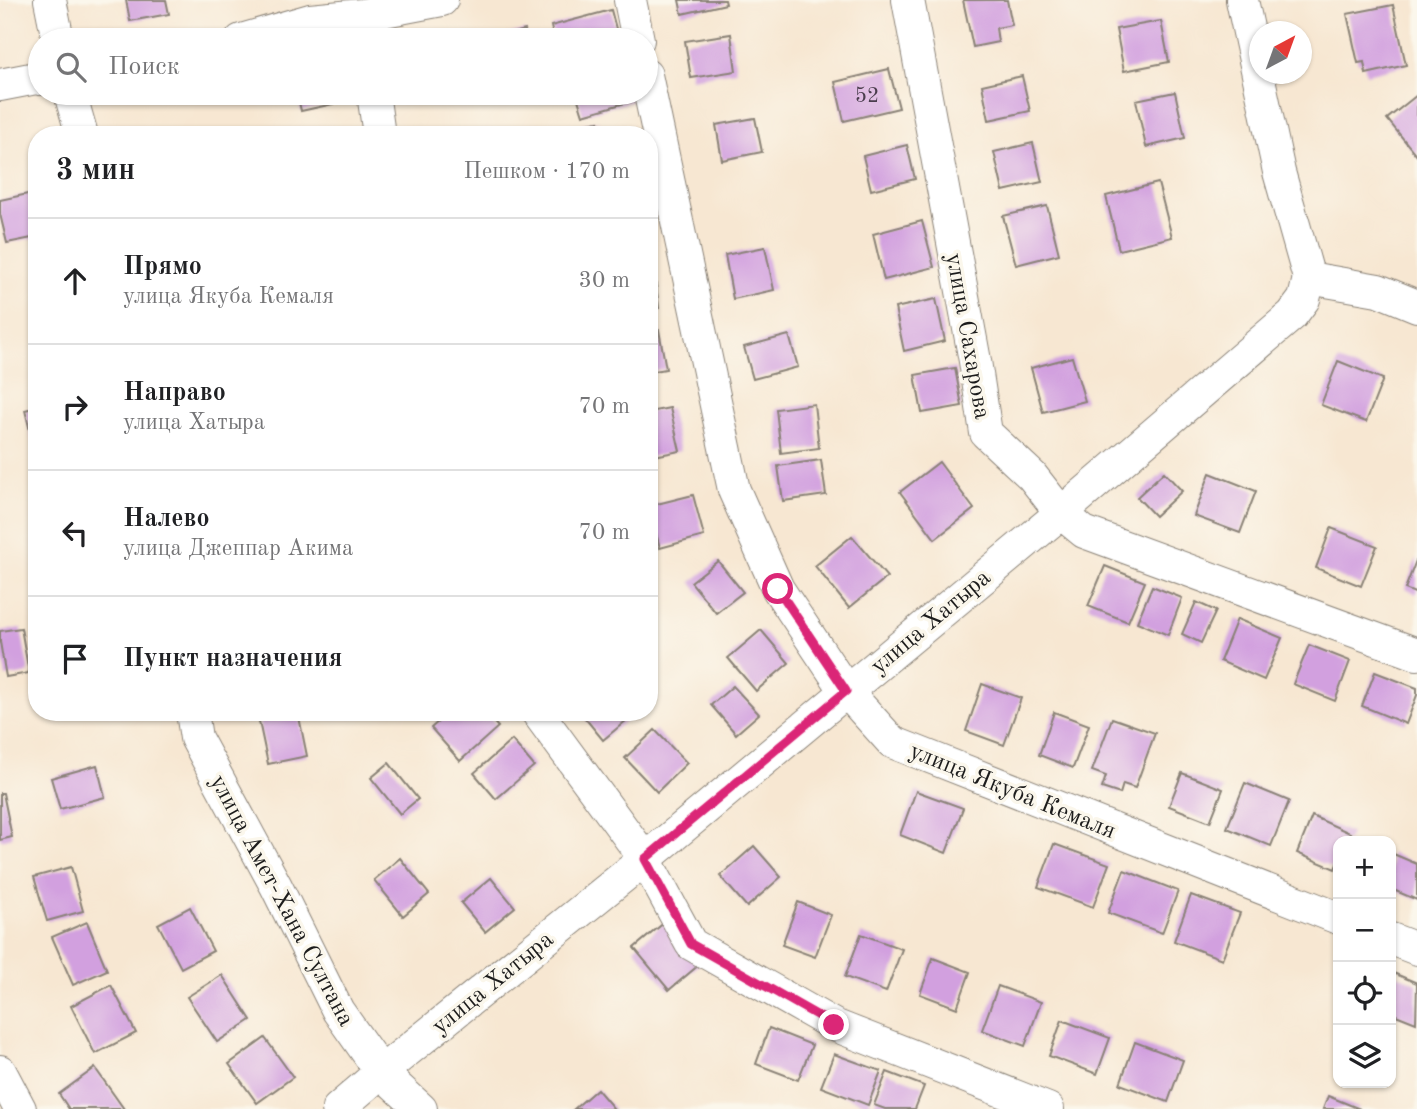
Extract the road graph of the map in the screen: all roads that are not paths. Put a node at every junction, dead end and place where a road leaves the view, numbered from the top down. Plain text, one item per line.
1 (50, 0) edge
2 (442, 0) edge
3 (630, 0) edge
4 (908, 0) edge
5 (1242, 0) edge
6 (363, 18) edge
7 (56, 28) edge
8 (282, 28) edge
9 (636, 28) edge
10 (28, 80) edge
11 (0, 85) edge
12 (73, 105) edge
13 (375, 105) edge
14 (652, 105) edge
15 (79, 126) edge
16 (378, 126) edge
17 (657, 126) edge
18 (658, 132) edge
19 (1309, 278) junction
20 (1417, 306) edge
21 (1061, 513) junction
22 (1417, 654) edge
23 (846, 691) junction
24 (193, 721) edge
25 (544, 721) edge
26 (645, 859) junction
27 (1333, 916) edge
28 (1396, 941) edge
29 (1417, 949) edge
30 (0, 1071) edge
31 (381, 1072) junction
32 (20, 1109) edge
33 (338, 1109) edge
34 (421, 1109) edge
35 (1048, 1109) edge

1 - 7 street
2 - 6 street
3 - 9 street
4 - 21 street, улица Сахарова
5 - 19 street
6 - 8 street
10 - 11 street
12 - 15 street
13 - 16 street
14 - 17 street, улица Якуба Кемаля
18 - 23 street, улица Якуба Кемаля
19 - 20 street
19 - 21 street, улица Хатыра
21 - 22 street, улица Сахарова
21 - 23 street, улица Хатыра
23 - 26 street, улица Хатыра
23 - 27 street, улица Якуба Кемаля
24 - 31 street, улица Амет-Хана Султана
25 - 26 street
26 - 31 street, улица Хатыра
26 - 35 street
28 - 29 street
30 - 32 street
31 - 33 street, улица Хатыра
31 - 34 street, улица Амет-Хана Султана

